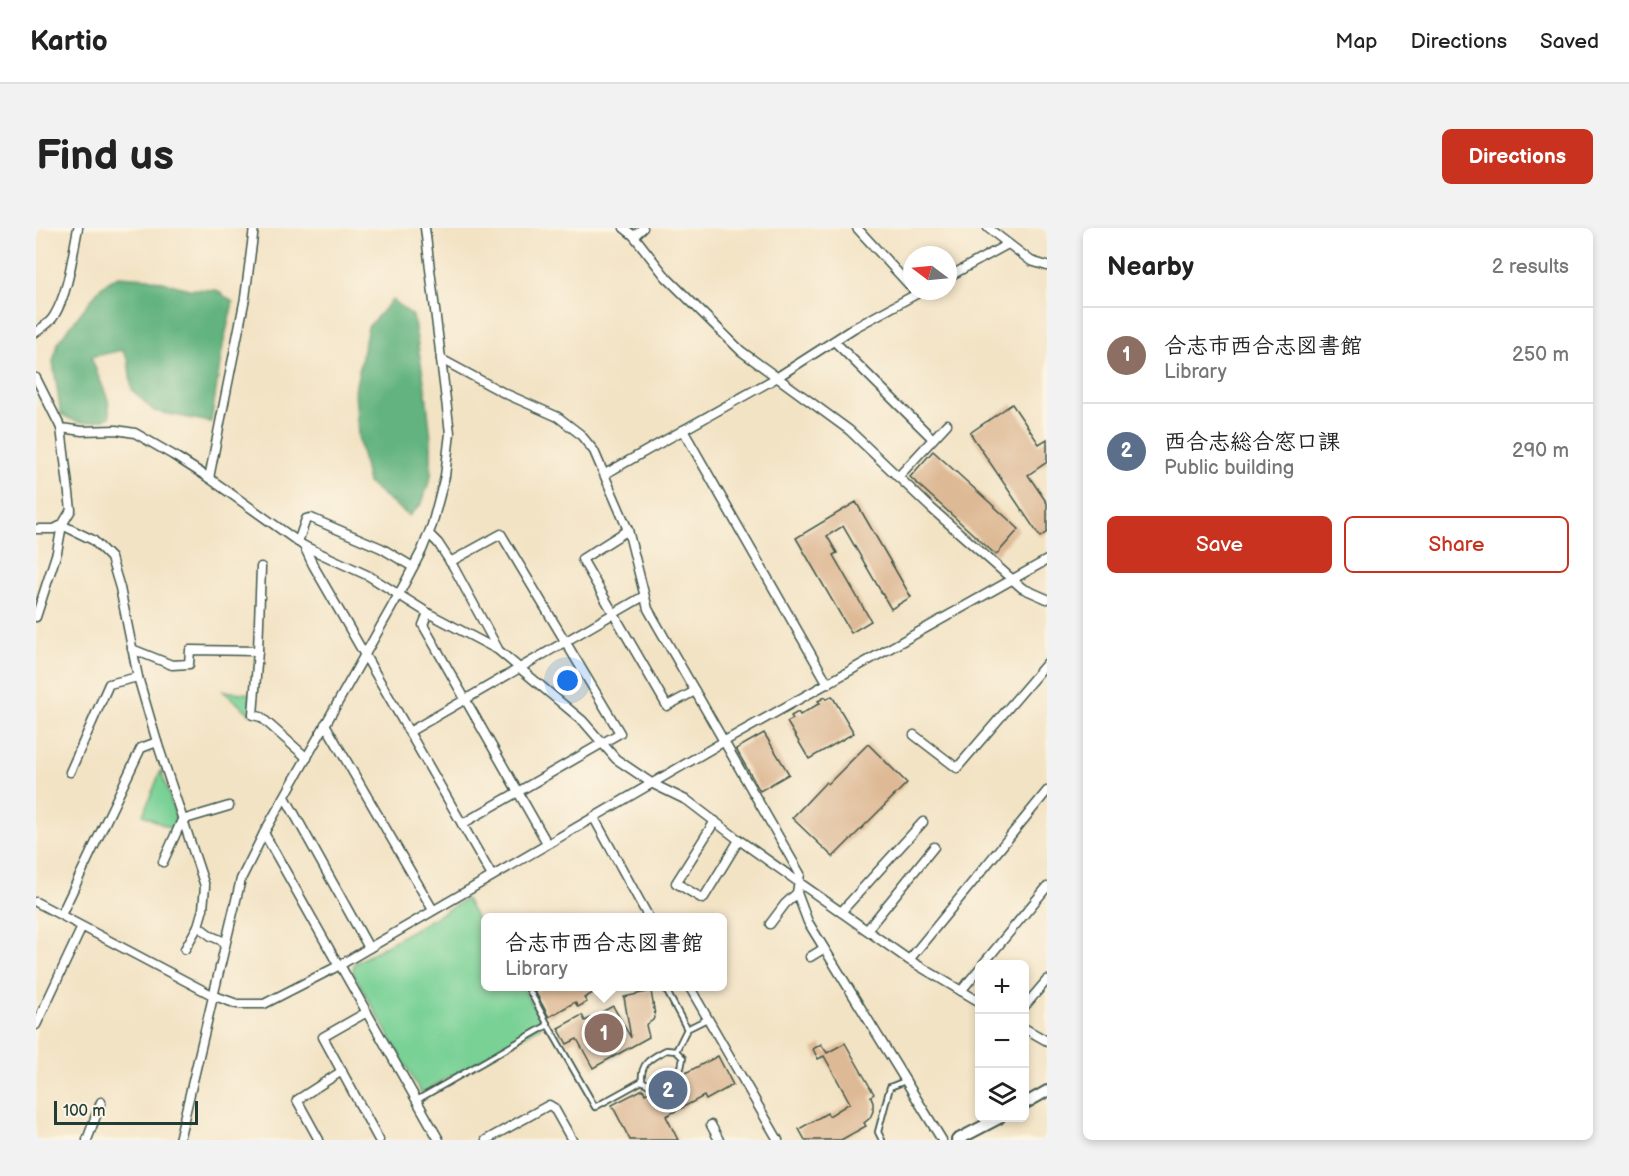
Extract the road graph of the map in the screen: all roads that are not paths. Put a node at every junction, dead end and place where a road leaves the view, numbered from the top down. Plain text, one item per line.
1 (78, 228) edge
2 (254, 228) edge
3 (425, 228) edge
4 (624, 228) edge
5 (643, 228) edge
6 (857, 228) edge
7 (988, 228) edge
8 (634, 236) junction
9 (1008, 244) junction
10 (1047, 266) edge
11 (957, 272) edge
12 (903, 277) edge
13 (903, 299) edge
14 (36, 332) edge
15 (834, 341) junction
16 (441, 359) junction
17 (36, 378) edge
18 (776, 378) junction
19 (947, 424) dead end
20 (61, 429) junction
21 (683, 430) junction
22 (933, 439) junction
23 (605, 474) junction
24 (898, 477) junction
25 (209, 478) junction
26 (62, 525) junction
27 (36, 529) edge
28 (628, 530) junction
29 (429, 534) junction
30 (301, 544) junction
31 (1047, 560) edge
32 (450, 562) junction
33 (261, 567) dead end
34 (413, 567) junction
35 (1012, 579) junction
36 (398, 596) junction
37 (644, 596) junction
38 (1047, 599) edge
39 (428, 614) junction
40 (612, 614) junction
41 (36, 618) edge
42 (566, 641) junction
43 (132, 649) junction
44 (498, 650) junction
45 (258, 651) junction
46 (365, 655) junction
47 (1047, 663) edge
48 (519, 667) junction
49 (138, 677) junction
50 (828, 684) junction
51 (694, 691) junction
52 (465, 699) junction
53 (325, 724) junction
54 (409, 732) junction
55 (914, 735) dead end
56 (157, 742) junction
57 (723, 742) junction
58 (602, 743) junction
59 (307, 758) junction
60 (70, 772) dead end
61 (653, 784) junction
62 (1047, 791) edge
63 (518, 792) junction
64 (285, 796) junction
65 (229, 806) dead end
66 (594, 818) junction
67 (182, 820) junction
68 (715, 821) junction
69 (923, 822) dead end
70 (462, 824) junction
71 (264, 833) junction
72 (739, 840) junction
73 (547, 843) junction
74 (934, 847) dead end
75 (164, 862) dead end
76 (492, 876) junction
77 (799, 882) junction
78 (1047, 887) edge
79 (797, 893) junction
80 (36, 902) edge
81 (433, 910) junction
82 (841, 912) junction
83 (647, 913) edge
84 (61, 915) junction
85 (770, 924) dead end
86 (198, 926) junction
87 (82, 927) junction
88 (867, 930) junction
89 (225, 942) junction
90 (369, 948) junction
91 (184, 949) dead end
92 (823, 949) junction
93 (810, 957) dead end
94 (909, 960) junction
95 (986, 960) edge
96 (340, 965) junction
97 (975, 975) edge
98 (1047, 980) edge
99 (530, 991) edge
100 (666, 991) edge
101 (691, 991) edge
102 (961, 991) junction
103 (212, 995) junction
104 (975, 999) edge
105 (1029, 1001) edge
106 (367, 1012) junction
107 (707, 1019) junction
108 (36, 1025) edge
109 (548, 1025) junction
110 (687, 1029) junction
111 (1029, 1031) edge
112 (1047, 1041) edge
113 (676, 1051) junction
114 (342, 1071) junction
115 (642, 1081) junction
116 (905, 1081) junction
117 (1047, 1091) edge
118 (417, 1100) junction
119 (1029, 1101) edge
120 (101, 1102) dead end
121 (991, 1122) edge
122 (711, 1125) dead end
123 (503, 1131) junction
124 (87, 1140) edge
125 (179, 1140) edge
126 (319, 1140) edge
127 (380, 1140) edge
128 (439, 1140) edge
129 (486, 1140) edge
130 (508, 1140) edge
131 (572, 1140) edge
132 (719, 1140) edge
133 (778, 1140) edge
134 (882, 1140) edge
135 (942, 1140) edge
136 (957, 1140) edge

1 - 14 street
2 - 25 street
3 - 16 street
4 - 8 street
5 - 8 street
6 - 12 street
7 - 9 street
8 - 18 street
9 - 10 street
9 - 11 street
13 - 15 street
15 - 18 street
15 - 22 street
16 - 23 street
16 - 29 street
17 - 20 street
18 - 21 street
18 - 24 street
19 - 22 street
20 - 25 street
20 - 26 street
21 - 23 street
21 - 50 street
22 - 24 street
23 - 28 street
24 - 35 street
25 - 30 street
26 - 27 street
26 - 41 street
26 - 43 street
28 - 37 street
28 - 40 street
29 - 32 street
29 - 34 street
30 - 34 street
30 - 36 street
30 - 46 street
31 - 35 street
32 - 42 street
32 - 44 street
33 - 45 street
34 - 36 street
35 - 38 street
35 - 50 street
36 - 39 street
36 - 46 street
37 - 40 street
37 - 51 street
39 - 44 street
39 - 52 street
40 - 42 street
40 - 51 street
42 - 48 street
42 - 58 street
43 - 45 street
43 - 49 street
44 - 48 street
45 - 59 street
46 - 53 street
46 - 54 street
47 - 55 street
48 - 52 street
48 - 58 street
49 - 56 street
49 - 60 street
50 - 57 street
51 - 57 street
52 - 54 street
52 - 63 street
53 - 59 street
53 - 81 street
54 - 70 street
56 - 67 street
56 - 84 street
57 - 61 street
57 - 77 street
58 - 61 street
58 - 63 street
59 - 64 street
61 - 66 street
61 - 68 street
62 - 94 street
63 - 70 street
63 - 73 street
64 - 71 street
64 - 90 street
65 - 67 street
66 - 73 street
66 - 83 street
67 - 75 street
67 - 86 street
68 - 72 street
68 - 72 street
69 - 82 street
70 - 76 street
71 - 89 street
71 - 96 street
72 - 77 street
73 - 76 street
74 - 88 street
76 - 81 street
77 - 79 street
77 - 82 street
78 - 95 street
79 - 85 street
79 - 92 street
80 - 84 street
81 - 90 street
82 - 88 street
84 - 87 street
86 - 89 street
86 - 91 street
87 - 103 street
87 - 108 street
88 - 94 street
89 - 103 street
90 - 96 street
92 - 93 street
92 - 116 street
94 - 102 street
96 - 103 street
96 - 106 street
97 - 102 street
98 - 105 street
99 - 109 lane
100 - 110 lane
101 - 107 street
102 - 104 street
103 - 125 street
106 - 114 street
106 - 118 street
107 - 110 lane
107 - 133 street
109 - 115 lane
109 - 118 lane
110 - 113 lane
111 - 112 street
113 - 115 lane
113 - 115 lane
114 - 126 street
114 - 127 street
116 - 134 lane
116 - 135 street
117 - 119 street
118 - 128 street
120 - 124 street
121 - 136 street
122 - 132 street
123 - 129 street
123 - 130 street
123 - 131 street

